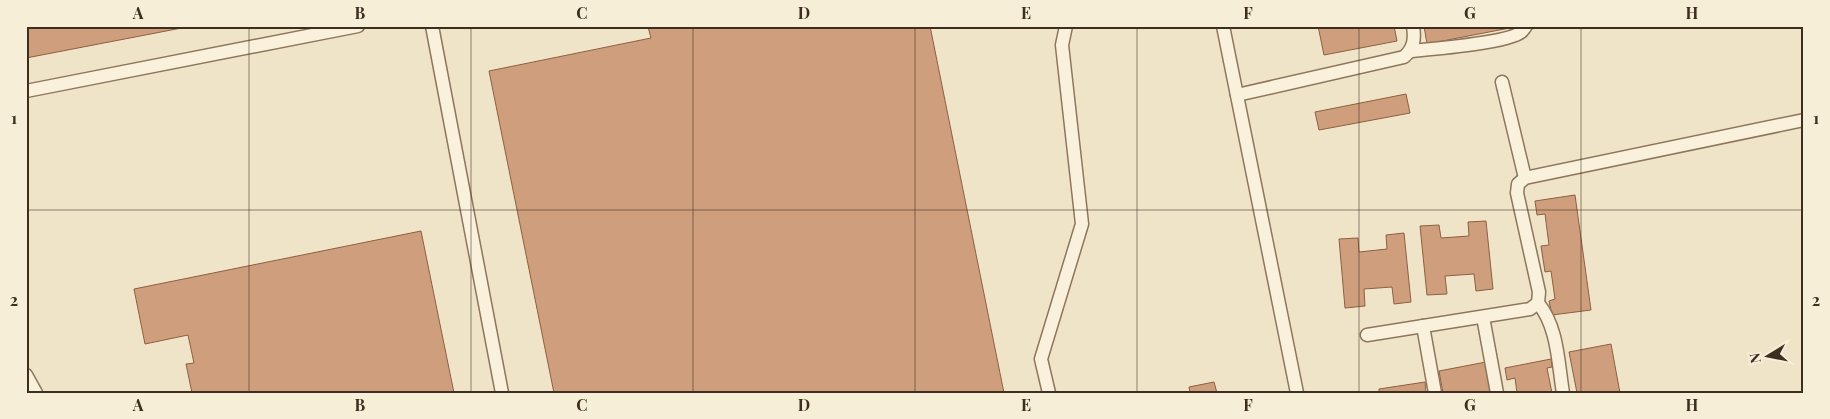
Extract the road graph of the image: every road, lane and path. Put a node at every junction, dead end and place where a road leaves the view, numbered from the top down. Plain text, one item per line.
1 (358, 26) edge
2 (432, 26) edge
3 (1066, 26) edge
4 (1223, 26) edge
5 (1413, 26) edge
6 (1526, 26) edge
7 (1411, 51) junction
8 (1502, 82) dead end
9 (26, 91) edge
10 (1237, 95) junction
11 (1804, 120) edge
12 (1525, 178) junction
13 (1538, 303) junction
14 (1483, 317) junction
15 (1423, 326) junction
16 (1367, 336) dead end
17 (26, 375) edge
18 (36, 393) edge
19 (502, 393) edge
20 (1049, 393) edge
21 (1297, 393) edge
22 (1435, 393) edge
23 (1497, 393) edge
24 (1563, 393) edge

1 - 9 lane
2 - 19 lane
3 - 20 lane
4 - 10 lane
5 - 7 lane
6 - 7 lane
7 - 10 lane
8 - 12 lane
10 - 21 lane
11 - 12 lane
12 - 13 lane
13 - 14 lane
13 - 24 lane
14 - 15 lane
14 - 23 lane
15 - 16 lane
15 - 22 lane
17 - 18 lane

